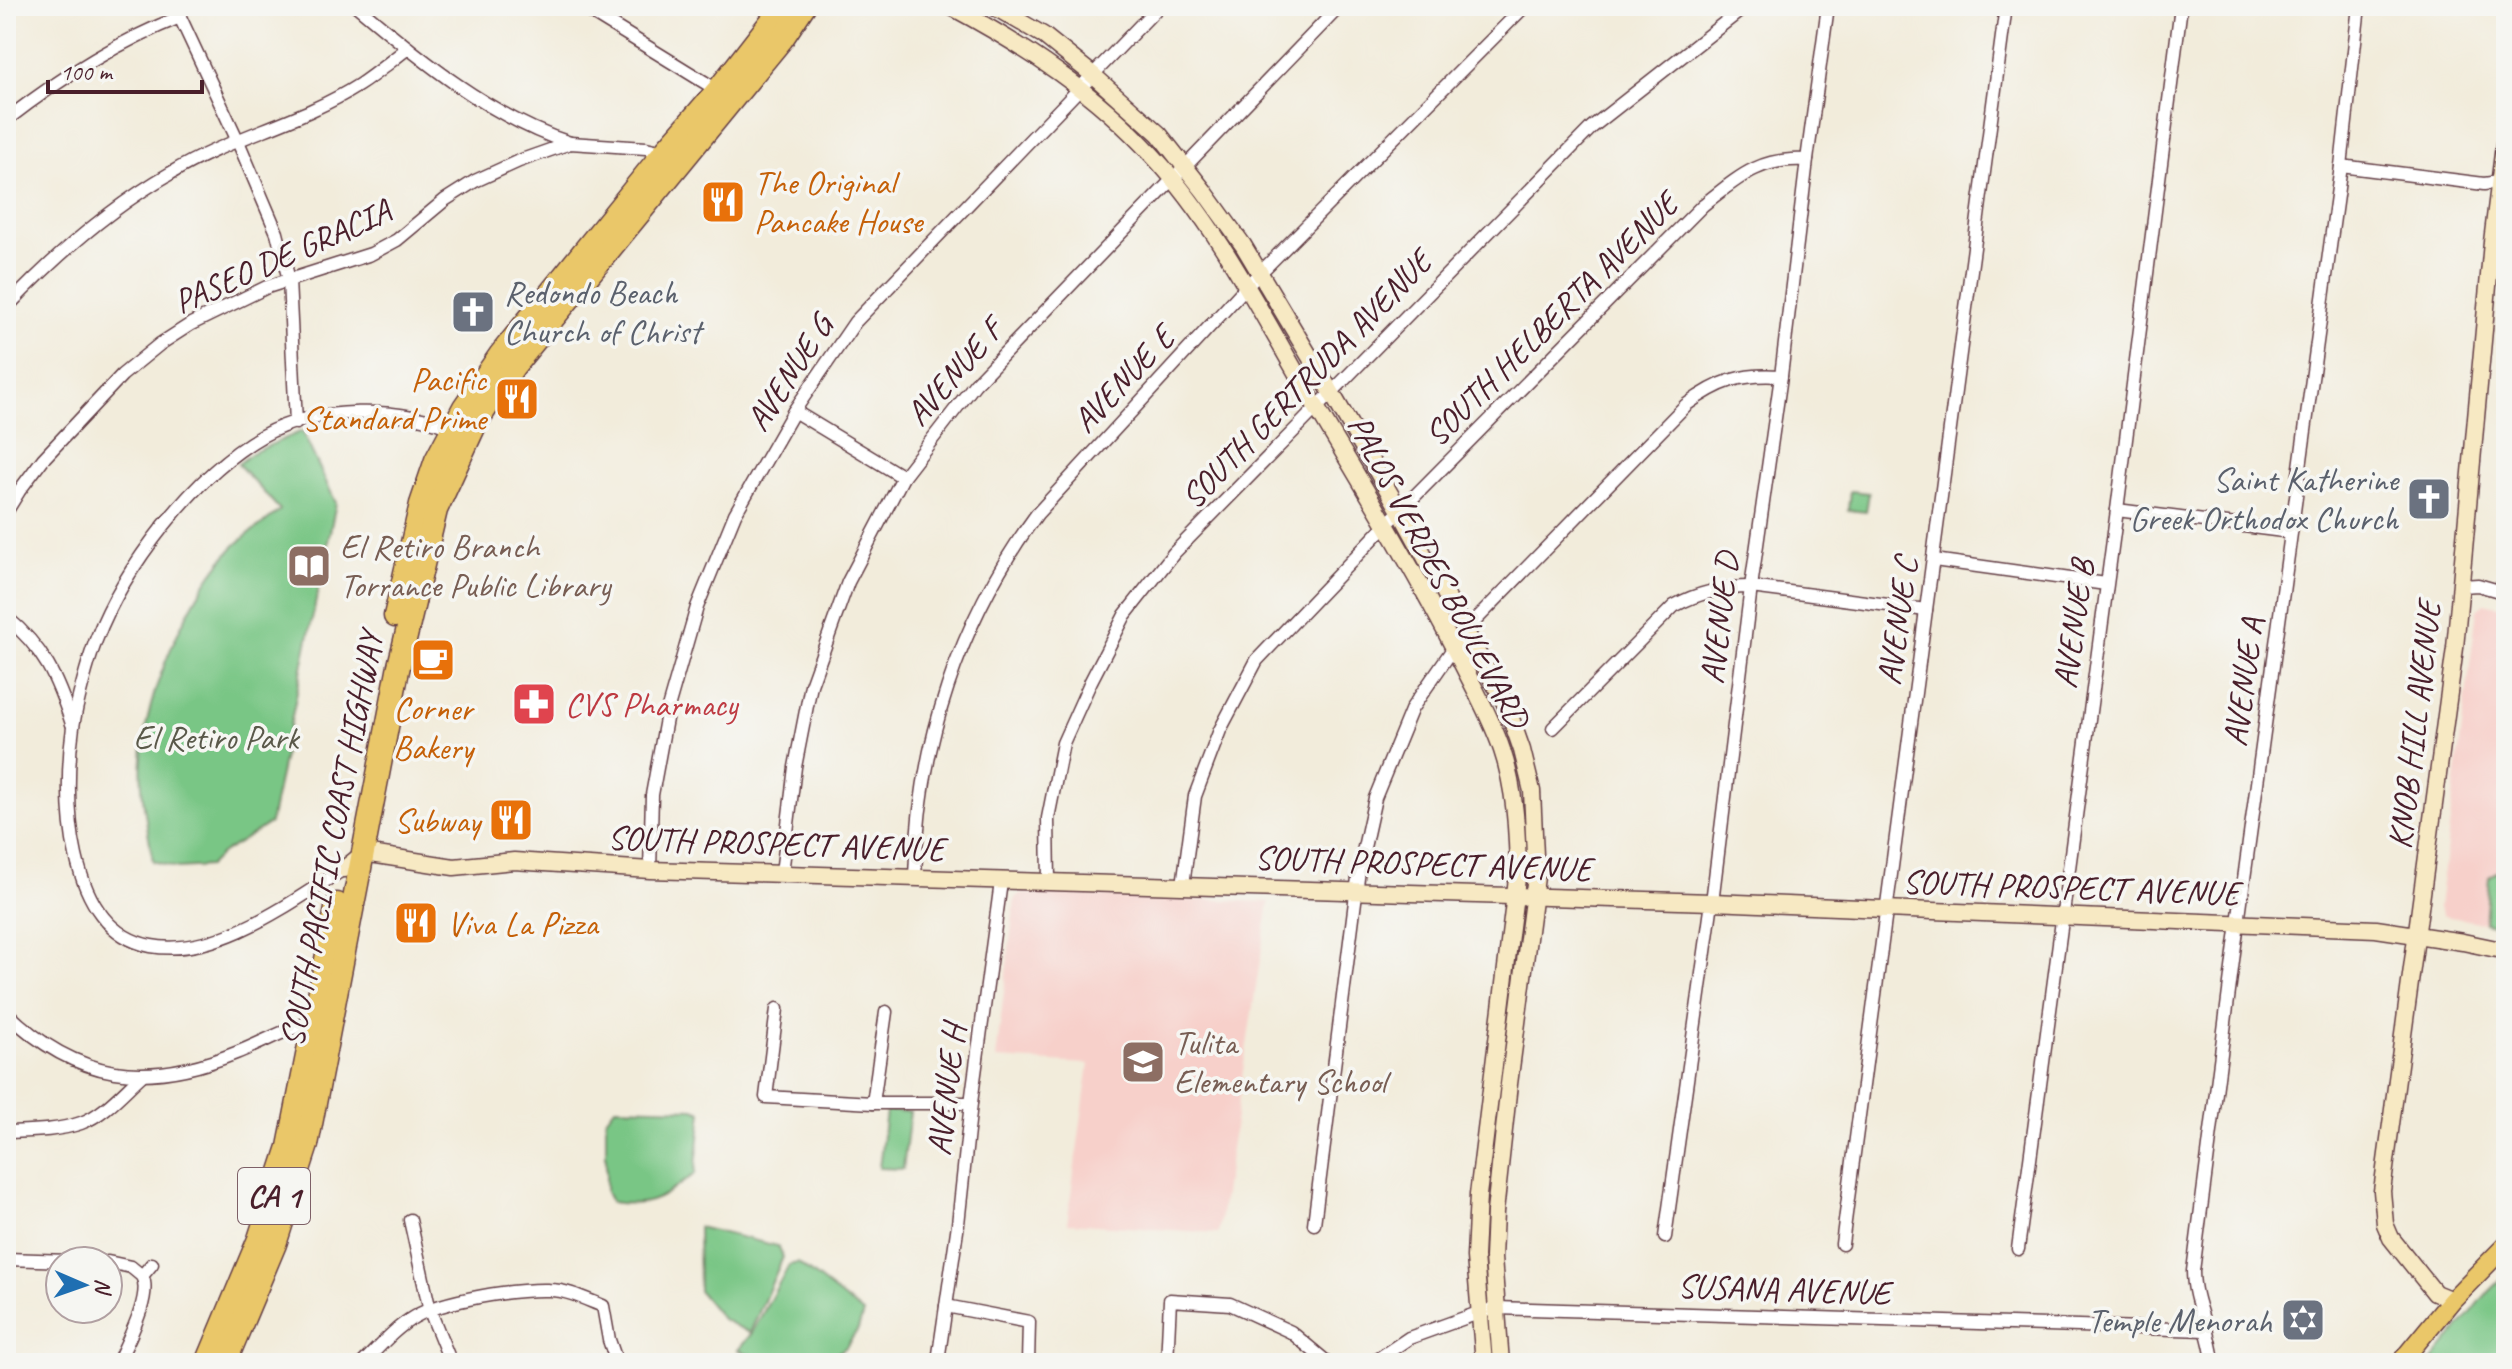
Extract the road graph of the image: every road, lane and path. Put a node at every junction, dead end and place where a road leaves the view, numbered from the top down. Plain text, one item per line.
1 (357, 6) edge
2 (581, 6) edge
3 (783, 6) edge
4 (804, 6) edge
5 (950, 6) edge
6 (993, 6) edge
7 (1159, 6) edge
8 (1340, 6) edge
9 (1525, 6) edge
10 (1746, 6) edge
11 (1828, 6) edge
12 (2006, 6) edge
13 (2181, 6) edge
14 (2359, 6) edge
15 (179, 11) edge
16 (977, 12) edge
17 (408, 48) junction
18 (1093, 75) junction
19 (1079, 89) junction
20 (725, 94) junction
21 (6, 120) edge
22 (2506, 129) edge
23 (237, 139) junction
24 (570, 143) junction
25 (671, 158) junction
26 (1807, 160) junction
27 (2341, 166) junction
28 (1180, 174) junction
29 (2502, 182) edge
30 (2499, 242) edge
31 (1258, 274) junction
32 (289, 280) junction
33 (1245, 288) junction
34 (6, 308) edge
35 (1781, 376) junction
36 (1331, 392) junction
37 (1316, 407) junction
38 (794, 411) junction
39 (296, 423) junction
40 (461, 432) junction
41 (903, 477) junction
42 (2117, 510) junction
43 (1400, 511) junction
44 (6, 512) edge
45 (1385, 526) junction
46 (2291, 532) junction
47 (1934, 560) junction
48 (403, 574) junction
49 (2106, 584) junction
50 (2462, 586) junction
51 (1751, 587) junction
52 (2506, 593) edge
53 (1926, 610) junction
54 (6, 617) edge
55 (1466, 630) junction
56 (1453, 647) junction
57 (398, 670) junction
58 (73, 725) junction
59 (1553, 728) dead end
60 (364, 853) junction
61 (344, 869) junction
62 (650, 870) junction
63 (782, 873) junction
64 (915, 877) junction
65 (1049, 881) junction
66 (1001, 882) junction
67 (1183, 885) junction
68 (1358, 892) junction
69 (1516, 897) junction
70 (1534, 898) junction
71 (1712, 902) junction
72 (1887, 911) junction
73 (2062, 916) junction
74 (2239, 924) junction
75 (2417, 934) junction
76 (2506, 951) edge
77 (777, 1009) dead end
78 (6, 1012) edge
79 (886, 1012) dead end
80 (321, 1021) junction
81 (141, 1076) junction
82 (873, 1103) junction
83 (971, 1103) junction
84 (6, 1132) edge
85 (410, 1220) dead end
86 (1314, 1224) dead end
87 (1665, 1237) dead end
88 (1842, 1244) dead end
89 (2506, 1245) edge
90 (2018, 1249) dead end
91 (6, 1259) edge
92 (44, 1260) edge
93 (152, 1264) dead end
94 (124, 1265) edge
95 (142, 1276) junction
96 (2452, 1300) junction
97 (946, 1306) junction
98 (1489, 1310) junction
99 (430, 1311) junction
100 (2206, 1330) junction
101 (222, 1362) edge
102 (118, 1363) edge
103 (363, 1363) edge
104 (451, 1363) edge
105 (617, 1363) edge
106 (935, 1363) edge
107 (1028, 1363) edge
108 (1167, 1363) edge
109 (1328, 1363) edge
110 (1372, 1363) edge
111 (1484, 1363) edge
112 (1501, 1363) edge
113 (2213, 1363) edge
114 (2400, 1363) edge

1 - 17 street
2 - 20 street
3 - 20 highway, SOUTH PACIFIC COAST HIGHWAY / CA 1
4 - 20 highway, SOUTH PACIFIC COAST HIGHWAY / CA 1
5 - 16 main road, PALOS VERDES BOULEVARD
6 - 18 main road, PALOS VERDES BOULEVARD
7 - 18 street, AVENUE G
8 - 28 street, AVENUE F
9 - 31 street, AVENUE E
10 - 36 street, SOUTH GERTRUDA AVENUE
11 - 26 street, AVENUE D
12 - 47 street, AVENUE C
13 - 42 street, AVENUE B
14 - 27 street, AVENUE A
15 - 21 street
15 - 23 street
16 - 19 main road, PALOS VERDES BOULEVARD
17 - 23 street
17 - 24 street
18 - 19 street, AVENUE G
18 - 28 main road, PALOS VERDES BOULEVARD
19 - 28 main road, PALOS VERDES BOULEVARD
19 - 38 street, AVENUE G
20 - 25 highway, SOUTH PACIFIC COAST HIGHWAY / CA 1
22 - 29 main road, KNOB HILL AVENUE
23 - 32 street
23 - 34 street
24 - 25 street, PASEO DE GRACIA
24 - 32 street, PASEO DE GRACIA
25 - 40 highway, SOUTH PACIFIC COAST HIGHWAY / CA 1
26 - 35 street, AVENUE D
26 - 43 street, SOUTH HELBERTA AVENUE
27 - 29 street
27 - 46 street, AVENUE A
28 - 31 main road, PALOS VERDES BOULEVARD
28 - 33 main road, PALOS VERDES BOULEVARD
28 - 41 street, AVENUE F
29 - 30 main road, KNOB HILL AVENUE
30 - 50 main road, KNOB HILL AVENUE
31 - 33 street, AVENUE E
31 - 36 main road, PALOS VERDES BOULEVARD
32 - 39 street
32 - 44 street, PASEO DE GRACIA
33 - 37 main road, PALOS VERDES BOULEVARD
33 - 64 street, AVENUE E
35 - 51 street, AVENUE D
35 - 55 street
36 - 37 street, SOUTH GERTRUDA AVENUE
36 - 43 main road, PALOS VERDES BOULEVARD
37 - 45 main road, PALOS VERDES BOULEVARD
37 - 65 street, SOUTH GERTRUDA AVENUE
38 - 41 street
38 - 62 street, AVENUE G
39 - 40 street
39 - 58 street
40 - 48 highway, SOUTH PACIFIC COAST HIGHWAY / CA 1
40 - 57 highway, SOUTH PACIFIC COAST HIGHWAY / CA 1
41 - 63 street, AVENUE F
42 - 46 street
42 - 49 street, AVENUE B
43 - 45 street, SOUTH HELBERTA AVENUE
43 - 55 main road, PALOS VERDES BOULEVARD
45 - 56 main road, PALOS VERDES BOULEVARD
45 - 67 street, SOUTH HELBERTA AVENUE
46 - 74 street, AVENUE A
47 - 49 street
47 - 53 street, AVENUE C
48 - 57 highway
48 - 61 highway, SOUTH PACIFIC COAST HIGHWAY / CA 1
49 - 73 street, AVENUE B
50 - 52 street
50 - 75 main road, KNOB HILL AVENUE
51 - 53 street
51 - 59 street
51 - 71 street, AVENUE D
53 - 72 street, AVENUE C
54 - 58 street
55 - 56 street
55 - 70 main road, PALOS VERDES BOULEVARD
56 - 68 street
56 - 69 main road, PALOS VERDES BOULEVARD
57 - 60 highway, SOUTH PACIFIC COAST HIGHWAY / CA 1
58 - 61 street
60 - 61 main road
60 - 62 main road, SOUTH PROSPECT AVENUE
60 - 80 highway, SOUTH PACIFIC COAST HIGHWAY / CA 1
61 - 80 highway, SOUTH PACIFIC COAST HIGHWAY / CA 1
62 - 63 main road, SOUTH PROSPECT AVENUE
63 - 64 main road, SOUTH PROSPECT AVENUE
64 - 66 main road, SOUTH PROSPECT AVENUE
65 - 66 main road, SOUTH PROSPECT AVENUE
65 - 67 main road, SOUTH PROSPECT AVENUE
66 - 83 street, AVENUE H
67 - 68 main road, SOUTH PROSPECT AVENUE
68 - 69 main road, SOUTH PROSPECT AVENUE
68 - 86 street
69 - 70 main road, SOUTH PROSPECT AVENUE
69 - 98 main road, PALOS VERDES BOULEVARD
70 - 71 main road, SOUTH PROSPECT AVENUE
70 - 98 main road, PALOS VERDES BOULEVARD
71 - 72 main road, SOUTH PROSPECT AVENUE
71 - 87 street, AVENUE D
72 - 73 main road, SOUTH PROSPECT AVENUE
72 - 88 street, AVENUE C
73 - 74 main road, SOUTH PROSPECT AVENUE
73 - 90 street, AVENUE B
74 - 75 main road, SOUTH PROSPECT AVENUE
74 - 100 street, AVENUE A
75 - 76 main road, SOUTH PROSPECT AVENUE
75 - 96 main road, KNOB HILL AVENUE
77 - 82 street
78 - 81 street
79 - 82 street
80 - 81 street
80 - 101 highway, SOUTH PACIFIC COAST HIGHWAY / CA 1
81 - 84 street
82 - 83 street
83 - 97 street, AVENUE H
85 - 99 street
89 - 96 main road
91 - 92 street
93 - 95 street
94 - 95 street
95 - 102 street
96 - 114 main road
97 - 106 street, AVENUE H
97 - 107 street
98 - 100 street, SUSANA AVENUE
98 - 110 street, SUSANA AVENUE
98 - 111 main road, PALOS VERDES BOULEVARD
98 - 112 main road, PALOS VERDES BOULEVARD
99 - 103 street
99 - 104 street
99 - 105 street
100 - 113 street, AVENUE A
108 - 109 street

